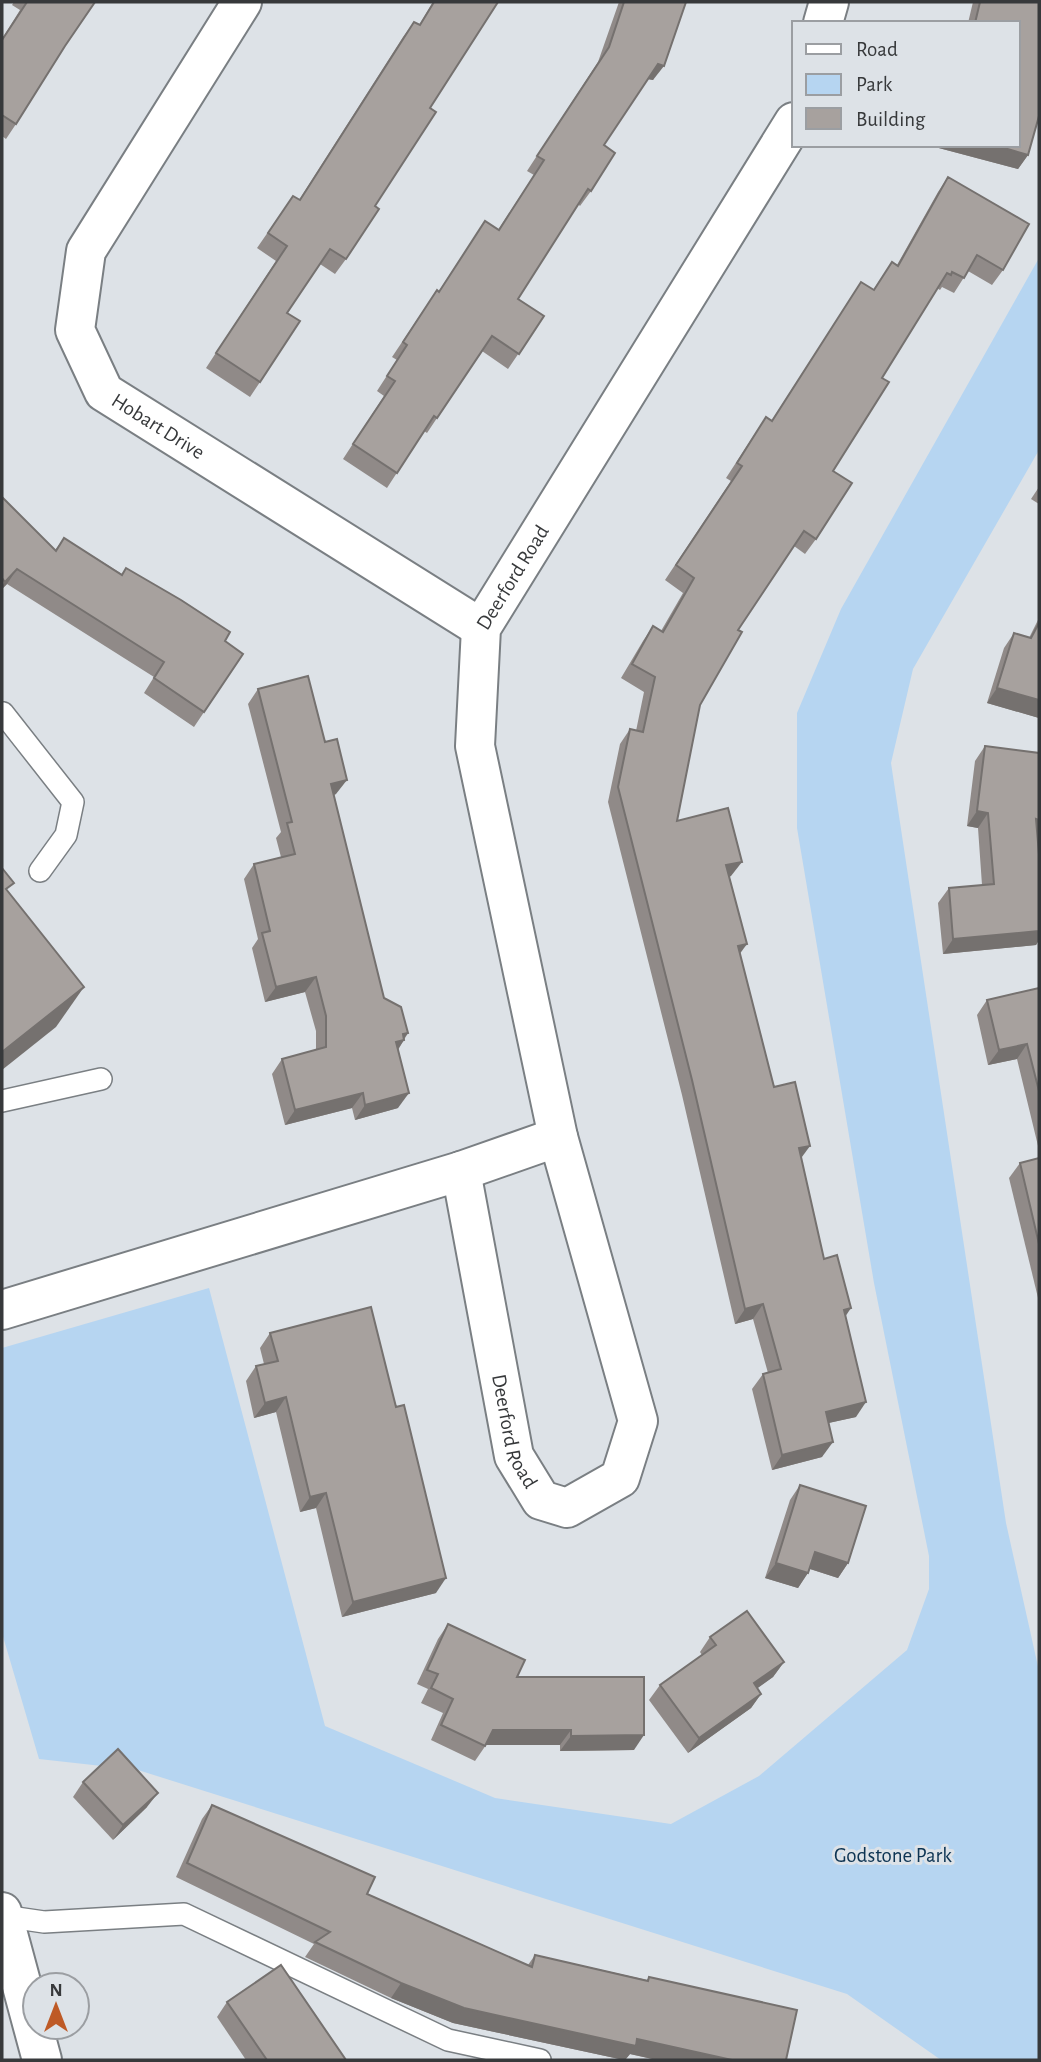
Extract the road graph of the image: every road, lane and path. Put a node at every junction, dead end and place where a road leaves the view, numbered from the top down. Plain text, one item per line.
1 (242, 2) edge
2 (829, 2) edge
3 (824, 21) edge
4 (792, 125) edge
5 (481, 628) junction
6 (4, 713) dead end
7 (40, 871) dead end
8 (101, 1079) dead end
9 (2, 1101) edge
10 (558, 1137) junction
11 (461, 1171) junction
12 (2, 1310) edge
13 (2, 1914) edge
14 (42, 2060) edge
15 (540, 2060) edge

1 - 5 street, Hobart Drive
2 - 3 street
4 - 5 street, Deerford Road
5 - 10 street, Deerford Road
6 - 7 lane
8 - 9 lane
10 - 11 street
10 - 11 street, Deerford Road
11 - 12 street
13 - 14 street
13 - 15 lane

